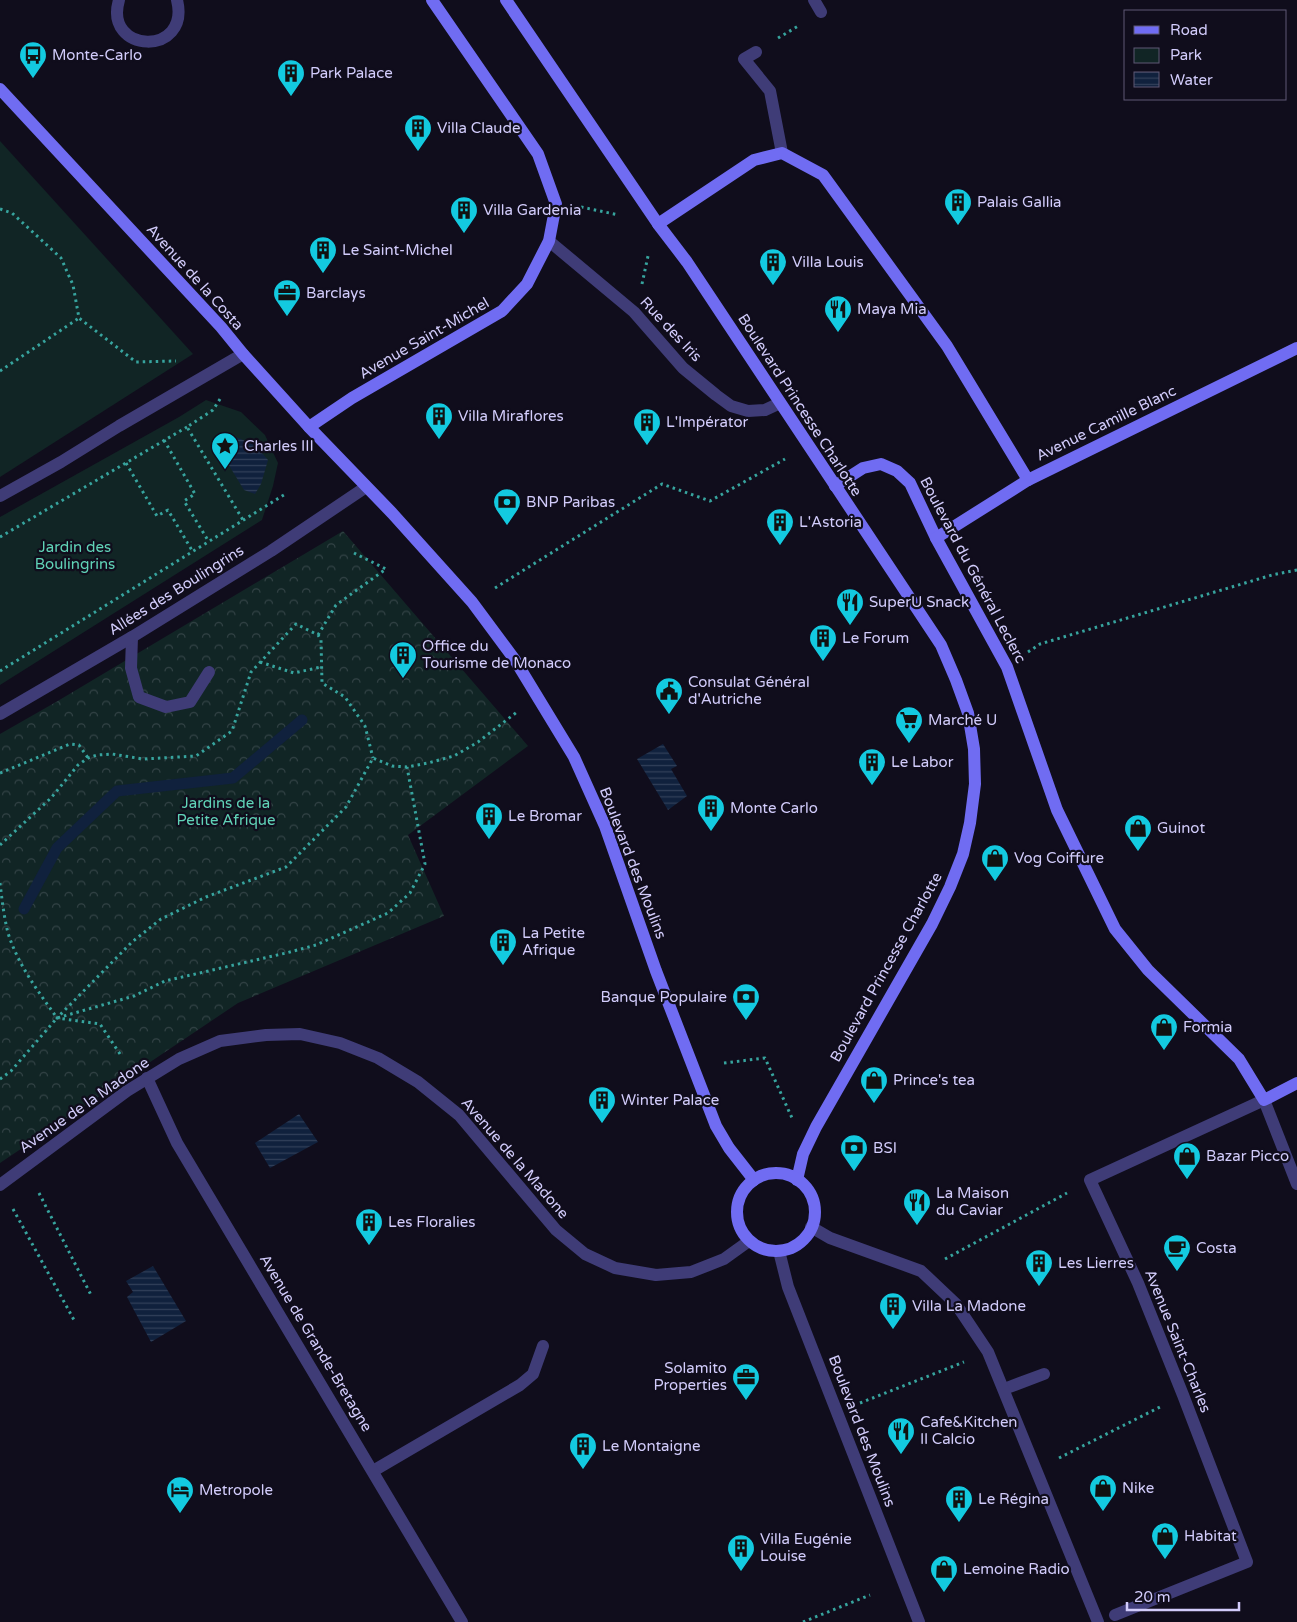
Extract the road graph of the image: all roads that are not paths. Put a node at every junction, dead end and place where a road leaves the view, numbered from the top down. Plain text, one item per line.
1 (118, 0) edge
2 (177, 0) edge
3 (432, 0) edge
4 (506, 0) edge
5 (814, 0) edge
6 (821, 12) dead end
7 (756, 52) dead end
8 (0, 89) edge
9 (782, 153) junction
10 (658, 224) junction
11 (549, 241) junction
12 (1297, 348) edge
13 (243, 354) junction
14 (780, 403) junction
15 (309, 427) junction
16 (1028, 480) junction
17 (835, 486) junction
18 (366, 487) junction
19 (0, 496) edge
20 (936, 538) junction
21 (132, 638) junction
22 (209, 672) dead end
23 (0, 714) edge
24 (148, 1078) junction
25 (1297, 1083) edge
26 (1264, 1100) junction
27 (754, 1180) junction
28 (797, 1180) junction
29 (1297, 1184) edge
30 (0, 1185) edge
31 (811, 1227) junction
32 (749, 1241) junction
33 (779, 1251) junction
34 (543, 1346) dead end
35 (1044, 1374) dead end
36 (1004, 1389) junction
37 (373, 1471) junction
38 (1115, 1616) dead end
39 (462, 1622) edge
40 (919, 1622) edge
41 (1098, 1622) edge

1 - 2 street
3 - 11 main road, Avenue Saint-Michel
4 - 10 main road, Boulevard Princesse Charlotte
5 - 6 street
7 - 9 street
8 - 13 main road, Avenue de la Costa
9 - 10 main road
9 - 16 main road
10 - 14 main road, Boulevard Princesse Charlotte
11 - 14 street, Rue des Iris
11 - 15 main road, Avenue Saint-Michel
12 - 16 main road, Avenue Camille Blanc
13 - 15 main road, Avenue de la Costa
13 - 19 street
14 - 17 main road, Boulevard Princesse Charlotte
15 - 18 main road, Avenue de la Costa
16 - 20 main road, Avenue Camille Blanc
17 - 20 main road, Boulevard du Général Leclerc
17 - 28 main road, Boulevard Princesse Charlotte
18 - 21 street, Allées des Boulingrins
18 - 27 main road, Boulevard des Moulins
20 - 26 main road, Boulevard du Général Leclerc
21 - 22 street
21 - 23 street, Allées des Boulingrins
24 - 30 street, Avenue de la Madone
24 - 32 street, Avenue de la Madone
24 - 37 street, Avenue de Grande-Bretagne
25 - 26 main road
26 - 29 street, Boulevard du Général Leclerc
26 - 38 street, Avenue Saint-Charles
27 - 28 main road
27 - 32 main road
28 - 31 main road
31 - 33 main road
31 - 36 street
32 - 33 main road
33 - 40 street, Boulevard des Moulins
34 - 37 street
35 - 36 street
36 - 41 street
37 - 39 street, Avenue de Grande-Bretagne

